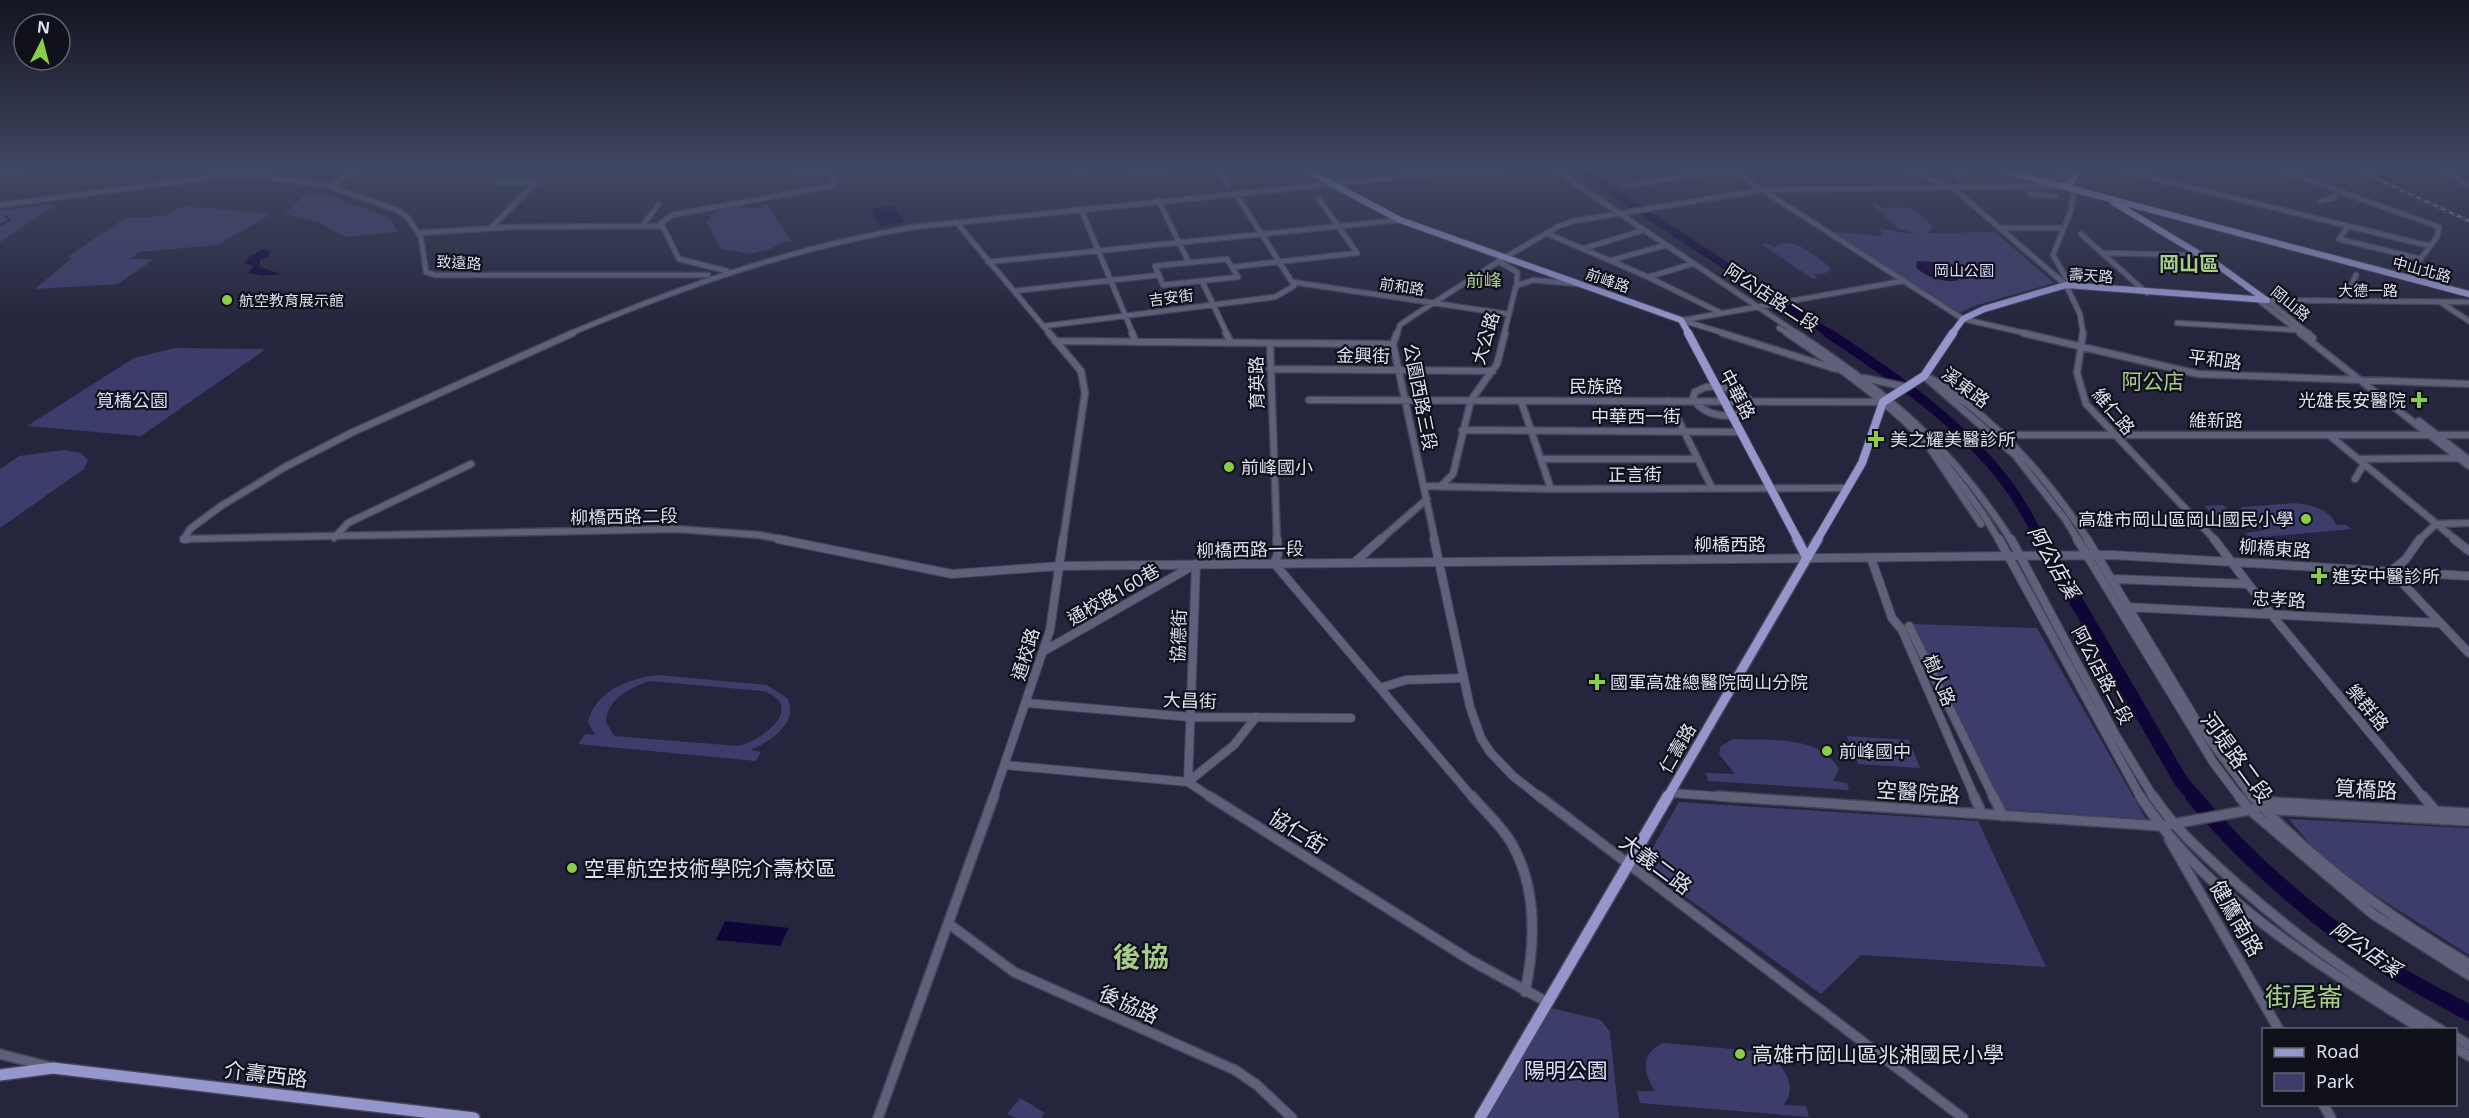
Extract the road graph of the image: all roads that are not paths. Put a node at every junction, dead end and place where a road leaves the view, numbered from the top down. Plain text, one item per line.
1 (410, 221) edge
2 (498, 221) edge
3 (646, 221) edge
4 (664, 221) edge
5 (976, 221) edge
6 (1086, 221) edge
7 (1169, 221) edge
8 (1253, 221) edge
9 (1334, 221) edge
10 (1385, 221) edge
11 (1403, 221) edge
12 (1574, 221) edge
13 (1626, 221) edge
14 (1810, 221) edge
15 (1993, 221) edge
16 (2066, 221) edge
17 (2140, 221) edge
18 (2144, 221) edge
19 (2197, 221) edge
20 (2203, 221) edge
21 (2328, 221) edge
22 (2424, 221) edge
23 (957, 223) junction
24 (660, 224) dead end
25 (643, 225) junction
26 (1337, 225) junction
27 (2348, 226) junction
28 (491, 228) junction
29 (2001, 228) junction
30 (2062, 228) junction
31 (1259, 232) junction
32 (1638, 232) junction
33 (418, 233) junction
34 (1546, 233) junction
35 (2080, 234) dead end
36 (1179, 242) junction
37 (1660, 246) junction
38 (2430, 246) junction
39 (1585, 248) junction
40 (1099, 250) junction
41 (2102, 254) junction
42 (2195, 255) junction
43 (2421, 259) junction
44 (1501, 260) junction
45 (1612, 260) junction
46 (988, 262) junction
47 (1279, 262) junction
48 (1189, 263) junction
49 (1689, 265) junction
50 (1232, 267) junction
51 (729, 271) junction
52 (1159, 275) junction
53 (2356, 275) dead end
54 (715, 276) junction
55 (2409, 276) junction
56 (1648, 277) junction
57 (1112, 280) junction
58 (1202, 281) junction
59 (1903, 281) junction
60 (1292, 282) junction
61 (1517, 284) junction
62 (2352, 284) dead end
63 (1580, 285) junction
64 (2066, 285) junction
65 (2469, 289) edge
66 (1014, 291) junction
67 (2147, 293) junction
68 (2469, 294) edge
69 (2257, 300) junction
70 (2266, 300) junction
71 (1432, 302) junction
72 (2440, 302) junction
73 (2469, 302) edge
74 (1213, 304) junction
75 (1752, 307) junction
76 (1721, 313) junction
77 (1125, 314) junction
78 (1508, 314) junction
79 (1681, 320) junction
80 (1963, 320) junction
81 (2469, 321) edge
82 (2177, 323) dead end
83 (1044, 326) junction
84 (2296, 330) junction
85 (1797, 336) junction
86 (1055, 341) junction
87 (1136, 342) junction
88 (1232, 343) junction
89 (1270, 343) junction
90 (1394, 344) junction
91 (2081, 349) junction
92 (1270, 369) junction
93 (1399, 370) junction
94 (1492, 371) junction
95 (1844, 371) junction
96 (1859, 376) junction
97 (1924, 376) junction
98 (2363, 382) junction
99 (2370, 383) junction
100 (2469, 384) edge
101 (1716, 386) junction
102 (1906, 387) junction
103 (1309, 400) dead end
104 (1405, 400) junction
105 (1471, 400) junction
106 (1521, 400) junction
107 (1885, 400) junction
108 (1669, 401) junction
109 (1692, 401) junction
110 (1725, 402) junction
111 (1752, 402) junction
112 (1733, 417) junction
113 (1462, 430) junction
114 (1531, 431) junction
115 (1684, 431) junction
116 (1740, 432) junction
117 (1995, 435) junction
118 (2004, 435) junction
119 (2113, 435) junction
120 (2329, 435) junction
121 (2429, 435) junction
122 (2436, 435) junction
123 (2469, 435) edge
124 (1931, 450) dead end
125 (2459, 458) junction
126 (1541, 459) junction
127 (1698, 459) junction
128 (2468, 459) edge
129 (2361, 461) junction
130 (471, 464) dead end
131 (2469, 466) edge
132 (2355, 479) dead end
133 (1424, 486) junction
134 (1440, 487) junction
135 (1713, 488) junction
136 (1770, 488) junction
137 (1847, 488) junction
138 (1551, 489) junction
139 (1427, 499) junction
140 (2437, 523) junction
141 (2469, 523) edge
142 (1981, 524) dead end
143 (334, 538) junction
144 (2469, 551) edge
145 (2083, 555) junction
146 (2099, 555) junction
147 (2009, 556) junction
148 (2024, 556) junction
149 (1807, 558) junction
150 (1871, 558) junction
151 (2231, 560) junction
152 (1440, 561) junction
153 (1355, 562) junction
154 (1274, 563) junction
155 (1196, 564) junction
156 (1060, 566) junction
157 (2391, 571) junction
158 (2469, 576) edge
159 (2113, 579) junction
160 (2248, 584) junction
161 (2117, 606) junction
162 (2128, 607) junction
163 (2271, 614) junction
164 (2438, 623) junction
165 (1909, 626) dead end
166 (2047, 629) junction
167 (2060, 630) junction
168 (1044, 651) junction
169 (2469, 653) edge
170 (1464, 678) junction
171 (2074, 679) junction
172 (2086, 680) junction
173 (1380, 688) junction
174 (1027, 703) junction
175 (1940, 716) junction
176 (1190, 717) junction
177 (1256, 717) junction
178 (1351, 718) dead end
179 (1954, 718) junction
180 (1005, 765) junction
181 (1188, 782) junction
182 (1671, 793) junction
183 (2263, 806) junction
184 (2250, 810) junction
185 (2436, 811) junction
186 (2469, 813) edge
187 (1982, 814) junction
188 (2002, 816) junction
189 (2443, 820) junction
190 (2469, 821) edge
191 (2172, 825) junction
192 (2161, 826) junction
193 (1629, 866) junction
194 (949, 924) junction
195 (2469, 964) edge
196 (2469, 975) edge
197 (1525, 992) junction
198 (2368, 995) junction
199 (2385, 995) junction
200 (1547, 1002) junction
201 (2278, 1028) edge
202 (2421, 1028) edge
203 (2439, 1028) edge
204 (0, 1054) edge
205 (52, 1068) junction
206 (0, 1075) edge
207 (474, 1118) edge
208 (878, 1118) edge
209 (1292, 1118) edge
210 (1480, 1118) edge
211 (1964, 1118) edge

1 - 33 street, 致遠路
2 - 28 street
3 - 25 street
4 - 24 street
5 - 23 street
6 - 40 street
7 - 36 street
8 - 31 street
9 - 26 street
10 - 26 street
11 - 44 main road, 前峰路
12 - 34 street, 公園西路三段
13 - 32 street, 阿公店路二段
14 - 59 street, 平和路
15 - 29 street
16 - 30 street, 維仁路
17 - 42 main road, 岡山路
18 - 70 main road, 岡山路
19 - 55 main road, 中山北路
20 - 55 main road, 中山北路
21 - 27 street
22 - 38 street
23 - 46 street, 通校路
23 - 51 street
25 - 28 street
25 - 51 street
26 - 31 street
26 - 47 street
27 - 38 street
27 - 43 street
28 - 33 street
29 - 30 street
29 - 64 street
30 - 64 street, 維仁路
31 - 36 street
31 - 47 street
32 - 37 street, 阿公店路二段
32 - 39 street
33 - 54 street, 致遠路
34 - 39 street
34 - 44 street, 公園西路三段
35 - 41 street
36 - 40 street
36 - 48 street
37 - 45 street
37 - 49 street, 阿公店路二段
38 - 43 street
39 - 45 street
40 - 46 street
40 - 57 street
41 - 42 street
41 - 67 street
42 - 69 main road, 岡山路
43 - 55 street
44 - 61 street
44 - 63 main road, 前峰路
44 - 71 street, 公園西路三段
45 - 56 street
46 - 66 street, 通校路
47 - 50 street
47 - 60 street
48 - 50 street
48 - 52 street
49 - 56 street
49 - 75 street, 阿公店路二段
50 - 58 street
51 - 54 street
52 - 57 street
52 - 58 street
53 - 62 street
54 - 143 street, 柳橋西路二段
55 - 65 main road, 中山北路
55 - 68 main road, 中山北路
56 - 76 street
57 - 66 street
57 - 77 street
58 - 74 street
59 - 75 street
59 - 80 street, 平和路
60 - 71 street, 前和路
60 - 74 street, 吉安街
61 - 63 street
61 - 78 street, 大公路
63 - 79 main road, 前峰路
64 - 67 main road, 壽天路
64 - 80 main road, 壽天路
64 - 91 street, 維仁路
66 - 83 street, 通校路
67 - 69 main road, 壽天路
69 - 70 main road, 壽天路
69 - 84 street, 岡山路
70 - 72 street, 大德一路
70 - 99 street, 岡山路
71 - 78 street, 前和路
71 - 90 street, 公園西路三段
72 - 73 street, 大德一路
72 - 81 street
74 - 77 street, 吉安街
74 - 88 street
75 - 76 street
75 - 85 street, 阿公店路二段
76 - 79 street
77 - 83 street, 吉安街
77 - 87 street
78 - 94 street, 大公路
79 - 95 street, 前峰路
79 - 101 main road, 中華路
80 - 91 street, 平和路
80 - 97 main road, 壽天路
82 - 84 street
83 - 86 street, 通校路
84 - 98 street, 岡山路
85 - 95 street, 阿公店路二段
85 - 96 street, 阿公店路二段
86 - 87 street, 育英路
86 - 156 street, 通校路
87 - 88 street, 育英路
88 - 89 street, 育英路
89 - 90 street
89 - 92 street, 育英路
90 - 93 street, 公園西路三段
91 - 98 street, 平和路
91 - 119 street, 維仁路
92 - 93 street, 金興街
92 - 154 street, 育英路
93 - 94 street, 金興街
93 - 104 street, 公園西路三段
94 - 105 street, 大公路
95 - 96 street, 前峰路
95 - 107 street, 阿公店路二段
96 - 102 street, 前峰路
96 - 107 street, 阿公店路二段
97 - 102 main road, 壽天路
97 - 117 street, 溪東路
97 - 118 street, 溪東路
98 - 99 street, 平和路
98 - 121 street, 岡山路
99 - 100 street, 平和路
99 - 122 street, 岡山路
101 - 109 street
101 - 110 main road, 中華路
101 - 111 street
102 - 107 main road, 壽天路
103 - 104 street, 民族路
104 - 105 street, 民族路
104 - 133 street, 公園西路三段
105 - 106 street, 民族路
105 - 113 street, 大公路
106 - 108 street, 民族路
106 - 114 street
107 - 111 street, 民族路
107 - 137 main road, 仁壽路
107 - 147 street, 阿公店路二段
107 - 148 street, 阿公店路二段
108 - 109 street, 民族路
108 - 115 street
109 - 110 street, 民族路
109 - 112 street
110 - 111 street, 民族路
110 - 112 main road, 中華路
111 - 112 street
112 - 116 main road, 中華路
113 - 114 street, 中華西一街
113 - 134 street, 大公路
114 - 115 street, 中華西一街
114 - 126 street
115 - 116 street, 中華西一街
115 - 127 street
116 - 136 main road, 中華路
117 - 118 street, 維新路
117 - 145 street, 溪東路
118 - 119 street, 維新路
118 - 146 street, 溪東路
119 - 120 street, 維新路
119 - 151 street, 維仁路
120 - 121 street, 維新路
120 - 129 street
121 - 122 street, 維新路
121 - 125 street, 岡山路
122 - 123 street, 維新路
122 - 128 street, 岡山路
124 - 142 street
125 - 128 street
125 - 129 street
125 - 131 street, 岡山路
126 - 127 street
126 - 138 street
127 - 135 street
129 - 132 street
129 - 140 street
130 - 143 street
133 - 134 street, 正言街
133 - 139 street, 公園西路三段
134 - 138 street, 正言街
135 - 136 street, 正言街
135 - 138 street, 正言街
136 - 137 street, 正言街
136 - 149 main road, 中華路
137 - 149 main road, 仁壽路
139 - 152 street, 公園西路三段
139 - 153 street
140 - 141 street
140 - 144 street
140 - 157 street
143 - 156 street, 柳橋西路二段
145 - 146 street, 柳橋東路
145 - 148 street, 柳橋東路
145 - 161 street, 河堤路二段
146 - 151 street, 柳橋東路
146 - 159 street, 河堤路二段
147 - 148 street, 柳橋西路
147 - 150 street, 柳橋西路
147 - 166 street, 阿公店路二段
148 - 167 street, 阿公店路二段
149 - 150 street, 柳橋西路
149 - 152 street, 柳橋西路
149 - 182 main road, 仁壽路
150 - 175 street, 樹人路
151 - 157 street, 柳橋東路
151 - 160 street, 維仁路
152 - 153 street, 柳橋西路一段
152 - 170 street, 大義二路
153 - 154 street, 柳橋西路一段
154 - 155 street, 柳橋西路一段
154 - 173 street
155 - 156 street, 柳橋西路一段
155 - 168 street, 通校路160巷
155 - 176 street, 協德街
156 - 168 street, 通校路
157 - 158 street, 柳橋東路
157 - 164 street
159 - 160 street
159 - 162 street, 河堤路二段
160 - 163 street, 樂群路
161 - 162 street, 忠孝路
161 - 184 street, 河堤路二段
162 - 163 street, 忠孝路
162 - 183 street, 河堤路二段
163 - 164 street, 忠孝路
163 - 185 street, 樂群路
164 - 169 street
165 - 179 street
166 - 167 street
166 - 171 street, 阿公店路二段
167 - 172 street, 阿公店路二段
168 - 174 street, 通校路
170 - 173 street
170 - 193 street, 大義二路
171 - 172 street
171 - 192 street, 阿公店路二段
172 - 191 street, 阿公店路二段
173 - 197 street
174 - 176 street, 大昌街
174 - 180 street, 通校路
175 - 179 street
175 - 187 street, 樹人路
176 - 177 street, 大昌街
176 - 181 street, 協德街
177 - 178 street, 大昌街
177 - 181 street
179 - 188 street
180 - 181 street, 協仁街
180 - 194 street, 通校路
181 - 197 street, 協仁街
182 - 187 street, 空醫院路
182 - 193 main road, 仁壽路
183 - 184 street, 筧橋路
183 - 185 street, 筧橋路
183 - 189 street, 筧橋路
183 - 195 street, 河堤路二段
184 - 191 street, 筧橋路
184 - 196 street, 河堤路二段
185 - 186 street, 筧橋路
185 - 189 street, 樂群路
187 - 188 street, 空醫院路
188 - 192 street, 空醫院路
189 - 190 street, 筧橋路
191 - 192 street, 空醫院路
191 - 199 street, 阿公店路二段
192 - 198 street, 阿公店路二段
192 - 201 street, 健鷹南路
193 - 200 main road, 仁壽路
193 - 211 street, 大義二路
194 - 208 street, 通校路
194 - 209 street, 後協路
197 - 200 street, 協仁街
198 - 199 street
198 - 202 street, 阿公店路二段
199 - 203 street, 阿公店路二段
200 - 210 main road, 仁壽路
204 - 205 street, 介壽西路
205 - 206 main road, 介壽西路
205 - 207 main road, 介壽西路

